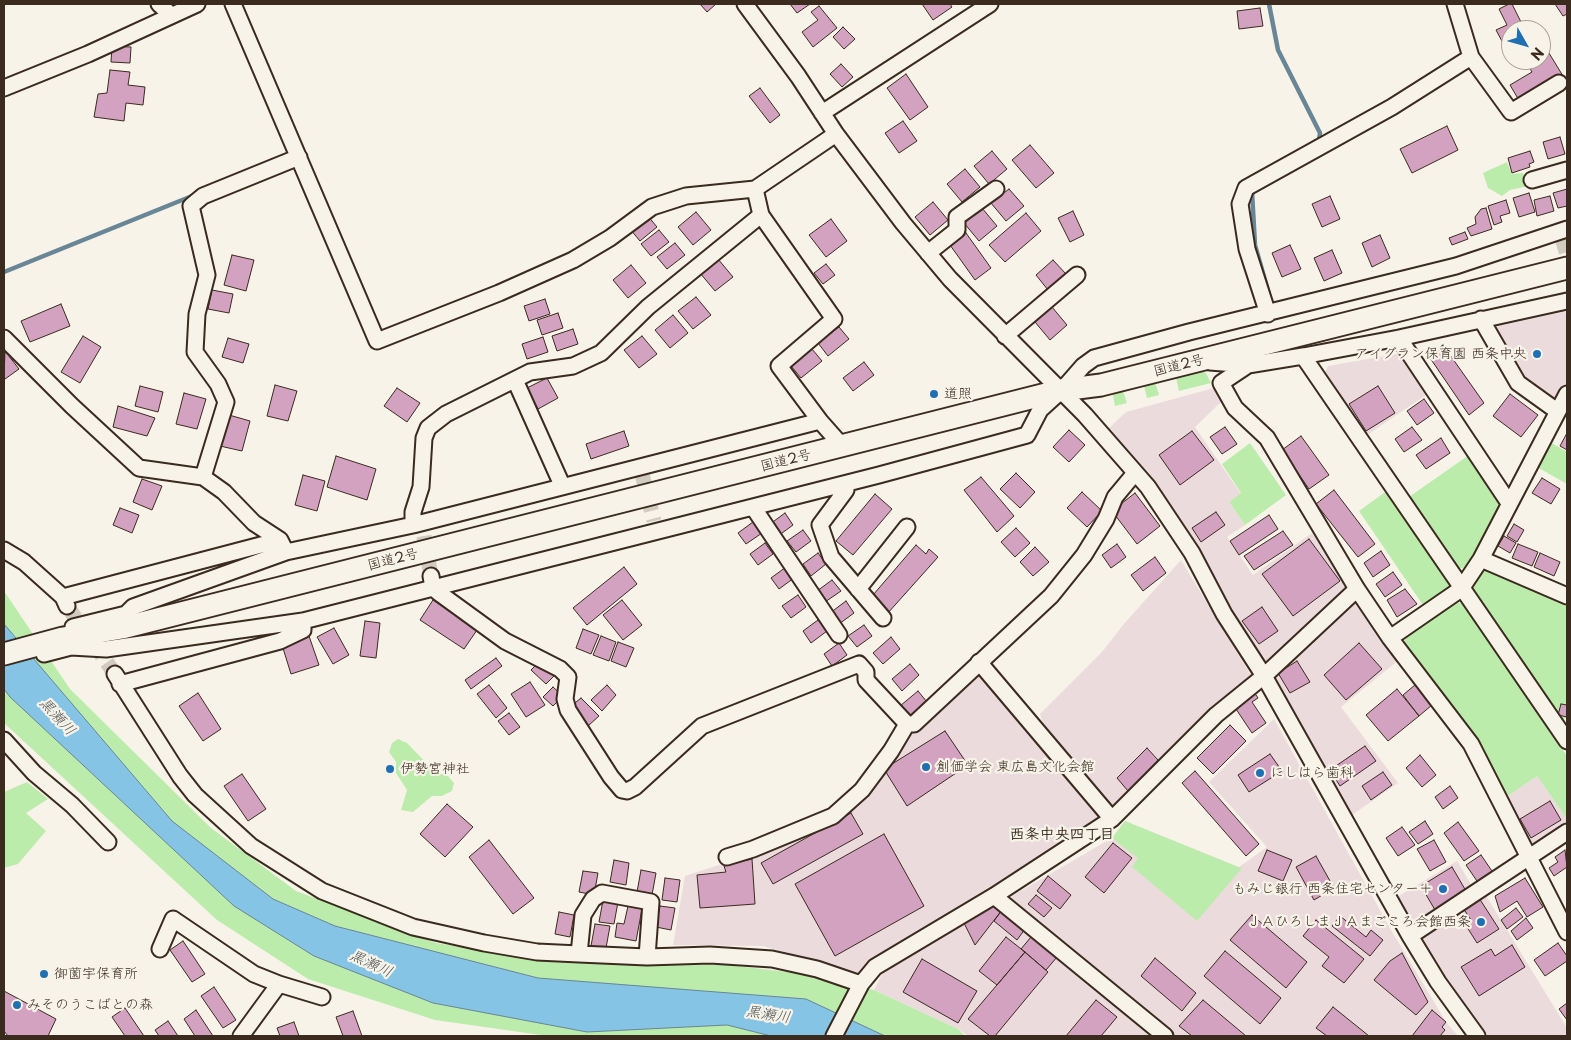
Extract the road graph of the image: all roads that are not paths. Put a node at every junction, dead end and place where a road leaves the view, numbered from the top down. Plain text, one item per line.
1 (159, 4) edge
2 (197, 4) edge
3 (234, 4) edge
4 (745, 4) edge
5 (990, 4) edge
6 (1455, 4) edge
7 (171, 15) junction
8 (1471, 57) junction
9 (1559, 83) dead end
10 (4, 88) edge
11 (822, 113) junction
12 (836, 134) junction
13 (299, 157) junction
14 (1567, 170) edge
15 (1532, 180) dead end
16 (755, 189) junction
17 (996, 189) dead end
18 (760, 215) junction
19 (1563, 233) edge
20 (928, 253) junction
21 (1567, 268) edge
22 (1077, 275) dead end
23 (1567, 301) edge
24 (1268, 314) junction
25 (1481, 319) junction
26 (1005, 336) junction
27 (4, 338) edge
28 (1399, 338) junction
29 (1303, 356) junction
30 (1198, 361) junction
31 (1248, 365) junction
32 (515, 380) junction
33 (1062, 390) junction
34 (1567, 394) edge
35 (1557, 411) junction
36 (820, 421) junction
37 (843, 447) junction
38 (1135, 472) junction
39 (203, 477) junction
40 (562, 485) junction
41 (846, 490) dead end
42 (1509, 503) junction
43 (753, 507) junction
44 (907, 527) dead end
45 (419, 528) junction
46 (283, 546) junction
47 (4, 550) edge
48 (1481, 559) junction
49 (432, 582) junction
50 (858, 589) junction
51 (1357, 589) junction
52 (1461, 589) junction
53 (1567, 596) edge
54 (883, 618) dead end
55 (304, 621) junction
56 (839, 635) dead end
57 (1390, 638) junction
58 (64, 639) junction
59 (4, 644) edge
60 (4, 654) edge
61 (979, 662) junction
62 (4, 663) edge
63 (1264, 676) junction
64 (907, 724) junction
65 (1565, 733) edge
66 (4, 740) edge
67 (1112, 819) junction
68 (1567, 832) edge
69 (108, 842) dead end
70 (726, 856) dead end
71 (1529, 859) junction
72 (994, 896) junction
73 (1567, 932) edge
74 (1410, 936) junction
75 (160, 949) dead end
76 (579, 954) junction
77 (647, 957) junction
78 (279, 984) junction
79 (861, 984) junction
80 (322, 997) dead end
81 (241, 1036) edge
82 (834, 1036) edge
83 (1165, 1036) edge
84 (1477, 1036) edge

1 - 7 street
2 - 7 street
3 - 13 street
4 - 11 street
5 - 11 street
6 - 8 street
7 - 10 street
8 - 9 street
8 - 24 street
11 - 12 street
12 - 16 street
12 - 20 street
13 - 16 street
13 - 39 street
14 - 15 street
16 - 18 street
17 - 20 street
18 - 32 street
18 - 36 street
19 - 24 street
20 - 26 street
21 - 30 highway, 国道2号
22 - 26 street
23 - 25 street
24 - 33 street
25 - 28 street
25 - 35 street
26 - 33 street
27 - 39 street
28 - 29 street
28 - 42 street
29 - 31 street
29 - 52 street
30 - 31 street
30 - 33 highway, 国道2号
31 - 51 street
32 - 40 street
32 - 45 street
33 - 37 highway, 国道2号
33 - 38 street
33 - 43 street
34 - 35 street
35 - 42 street
36 - 37 street
36 - 40 street
37 - 58 highway, 国道2号
38 - 61 street
38 - 63 street
39 - 46 street
40 - 45 street
41 - 50 street
42 - 48 street
43 - 49 street
43 - 56 street
44 - 50 street
45 - 46 street
46 - 47 street
46 - 58 street
48 - 52 street
48 - 53 street
49 - 55 street
49 - 64 street
50 - 54 street
51 - 57 street
51 - 63 street
52 - 57 street
52 - 65 street
55 - 58 street
55 - 76 street
57 - 71 street
58 - 59 street
58 - 60 highway, 国道2号
58 - 62 street
61 - 64 street
61 - 67 street
63 - 67 street
63 - 74 street
64 - 70 street
66 - 69 street
67 - 72 street
68 - 71 street
71 - 73 street
71 - 74 street
72 - 79 street
72 - 83 street
74 - 84 street
75 - 78 street
76 - 77 street
76 - 77 street
77 - 79 street
78 - 80 street
78 - 81 street
79 - 82 street

